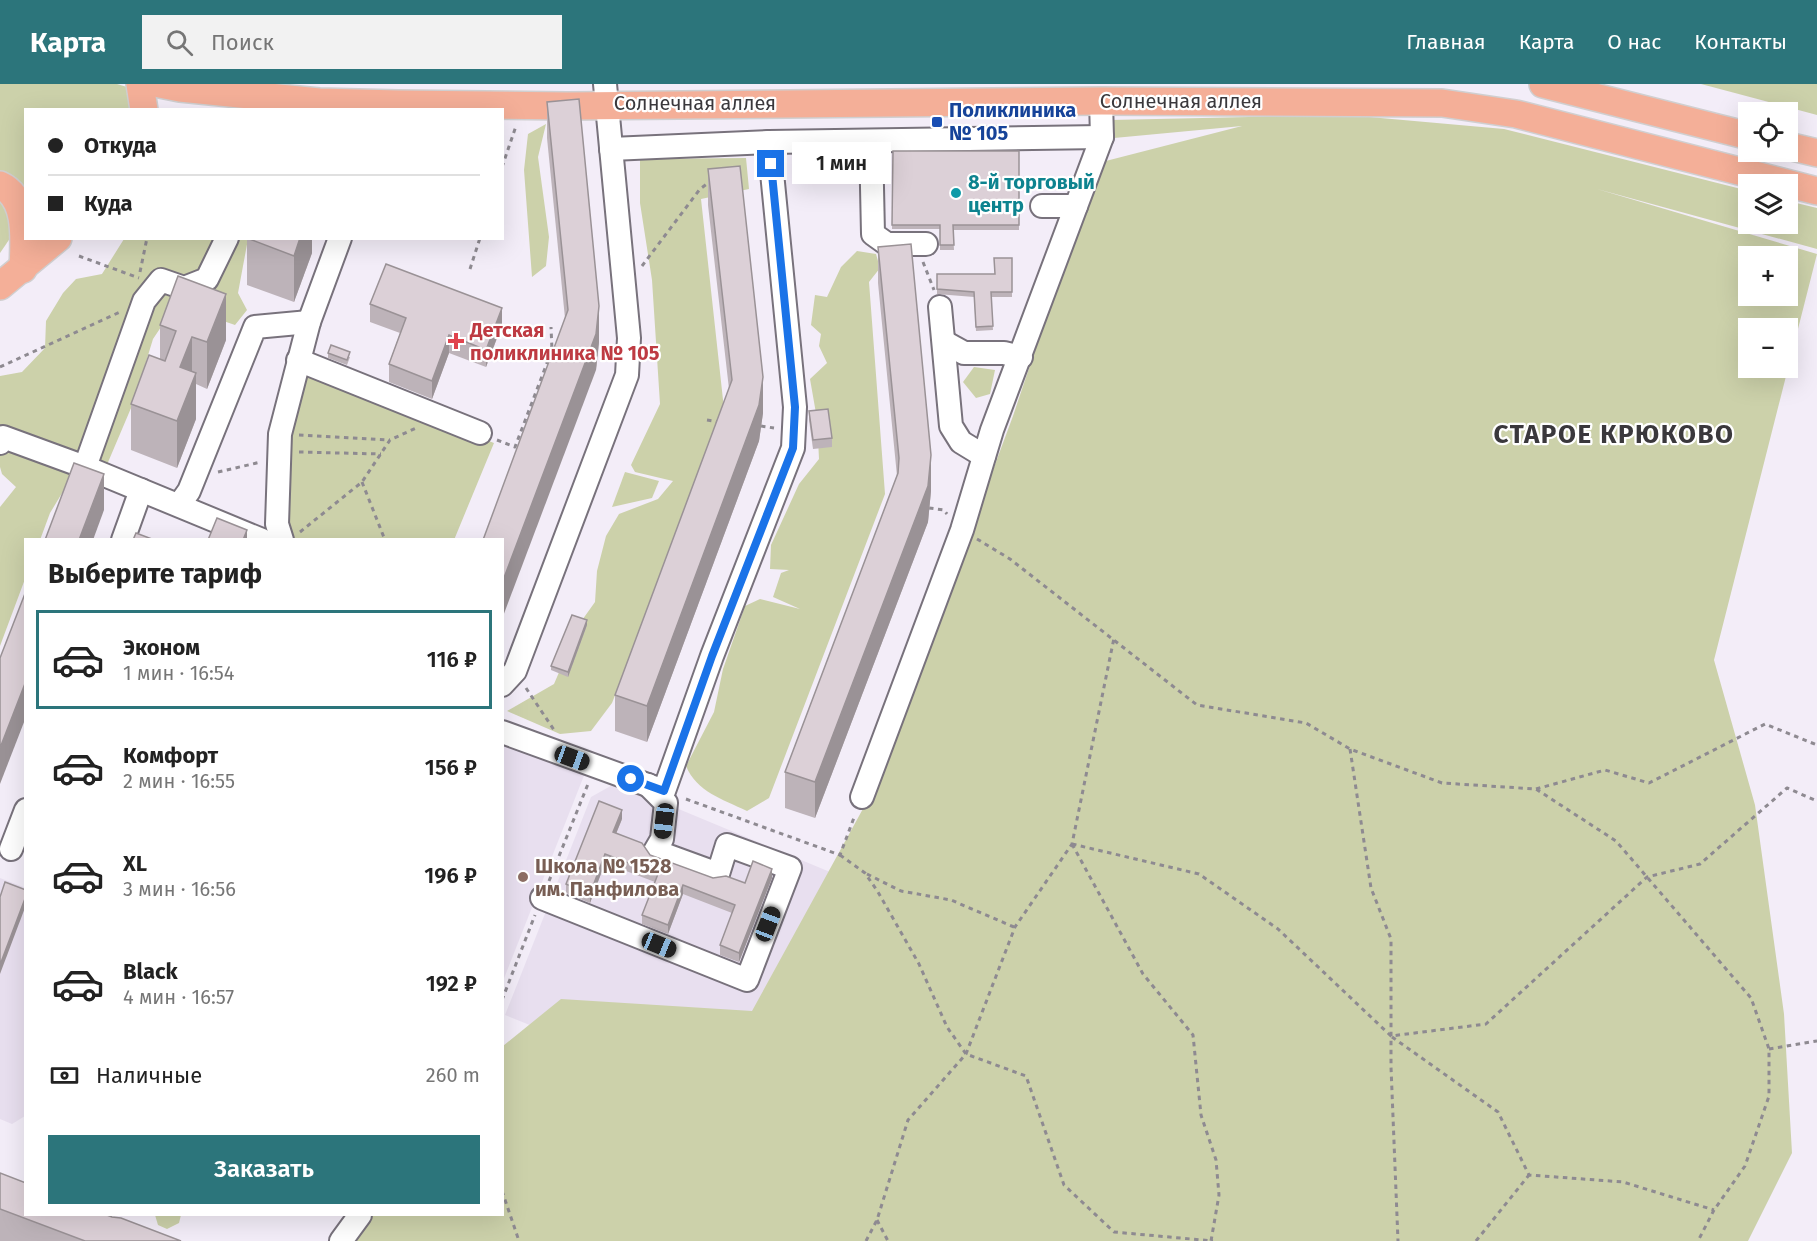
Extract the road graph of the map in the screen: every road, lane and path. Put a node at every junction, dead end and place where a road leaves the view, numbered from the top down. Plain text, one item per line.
1 (140, 84) edge
2 (160, 84) edge
3 (1543, 84) edge
4 (605, 94) edge
5 (1101, 101) junction
6 (319, 102) junction
7 (396, 107) edge
8 (144, 108) edge
9 (267, 108) edge
10 (520, 116) dead end
11 (1738, 133) edge
12 (1101, 137) junction
13 (871, 141) junction
14 (769, 142) junction
15 (1798, 148) edge
16 (611, 149) junction
17 (1817, 153) edge
18 (504, 161) edge
19 (717, 178) edge
20 (0, 185) edge
21 (1817, 191) edge
22 (1042, 206) dead end
23 (1076, 206) junction
24 (55, 240) edge
25 (147, 240) edge
26 (226, 240) edge
27 (339, 240) edge
28 (479, 240) edge
29 (921, 244) joint
30 (79, 256) dead end
31 (470, 269) dead end
32 (11, 272) edge
33 (150, 279) junction
34 (0, 286) edge
35 (624, 289) junction
36 (144, 301) junction
37 (940, 307) joint
38 (309, 322) junction
39 (551, 327) dead end
40 (944, 342) junction
41 (552, 350) junction
42 (559, 350) edge
43 (1021, 357) junction
44 (298, 360) junction
45 (0, 367) edge
46 (438, 416) junction
47 (707, 420) dead end
48 (730, 423) edge
49 (480, 433) joint
50 (280, 434) junction
51 (390, 440) junction
52 (0, 443) edge
53 (984, 456) junction
54 (85, 467) junction
55 (362, 482) junction
56 (141, 490) junction
57 (179, 505) junction
58 (962, 530) junction
59 (290, 537) edge
60 (124, 538) edge
61 (257, 538) edge
62 (384, 538) edge
63 (1114, 638) junction
64 (509, 678) edge
65 (504, 733) edge
66 (1817, 745) edge
67 (1350, 749) junction
68 (572, 758) junction
69 (656, 788) junction
70 (1536, 789) junction
71 (862, 797) joint
72 (1817, 801) edge
73 (24, 816) edge
74 (1072, 844) junction
75 (12, 849) edge
76 (840, 855) junction
77 (865, 873) junction
78 (1647, 877) junction
79 (542, 898) dead end
80 (1015, 927) junction
81 (1391, 1036) junction
82 (1817, 1041) edge
83 (1769, 1049) junction
84 (966, 1054) junction
85 (1529, 1175) junction
86 (504, 1197) edge
87 (1714, 1210) junction
88 (359, 1216) edge
89 (877, 1220) junction
90 (341, 1241) edge
91 (519, 1241) edge
92 (866, 1241) edge
93 (888, 1241) edge
94 (1212, 1241) edge
95 (1398, 1241) edge
96 (1476, 1241) edge
97 (1698, 1241) edge

1 - 8 main road
2 - 6 main road, Солнечная аллея
3 - 11 main road
4 - 5 main road, Солнечная аллея
4 - 7 main road, Солнечная аллея
4 - 16 street
5 - 12 street
5 - 21 main road, Солнечная аллея
6 - 7 main road, Солнечная аллея
6 - 9 main road, Солнечная аллея
10 - 18 path
12 - 13 street
12 - 23 street
13 - 14 street
13 - 29 street
14 - 16 street
14 - 69 street
15 - 17 main road
16 - 35 street
19 - 35 path
20 - 32 main road
22 - 23 street
23 - 43 street
24 - 32 main road
25 - 33 path
26 - 33 street
27 - 38 street
28 - 31 path
29 - 37 path
30 - 33 path
32 - 34 main road
33 - 36 street
35 - 64 street
36 - 45 path
36 - 54 street
37 - 40 street
38 - 44 street
38 - 57 street
39 - 41 path
40 - 43 street
40 - 53 street
41 - 42 path
41 - 49 path
43 - 53 street
44 - 46 street
44 - 50 street
46 - 49 street
46 - 51 path
47 - 48 path
50 - 51 path
50 - 59 street
51 - 55 path
52 - 54 street
53 - 58 street
54 - 56 street
55 - 59 path
55 - 62 path
56 - 57 street
56 - 60 street
57 - 61 street
58 - 63 path
58 - 71 street
63 - 67 path
63 - 74 path
64 - 68 path
65 - 68 street
66 - 70 path
67 - 70 path
67 - 81 path
68 - 69 street
69 - 76 path
69 - 79 street
70 - 78 path
71 - 76 path
72 - 78 path
73 - 75 street
74 - 80 path
74 - 81 path
74 - 94 path
76 - 77 path
77 - 80 path
77 - 84 path
78 - 81 path
78 - 83 path
80 - 84 path
81 - 85 path
81 - 95 path
82 - 83 path
83 - 87 path
84 - 89 path
84 - 94 path
85 - 87 path
85 - 96 path
86 - 91 path
87 - 97 path
88 - 90 street
89 - 92 path
89 - 93 path

